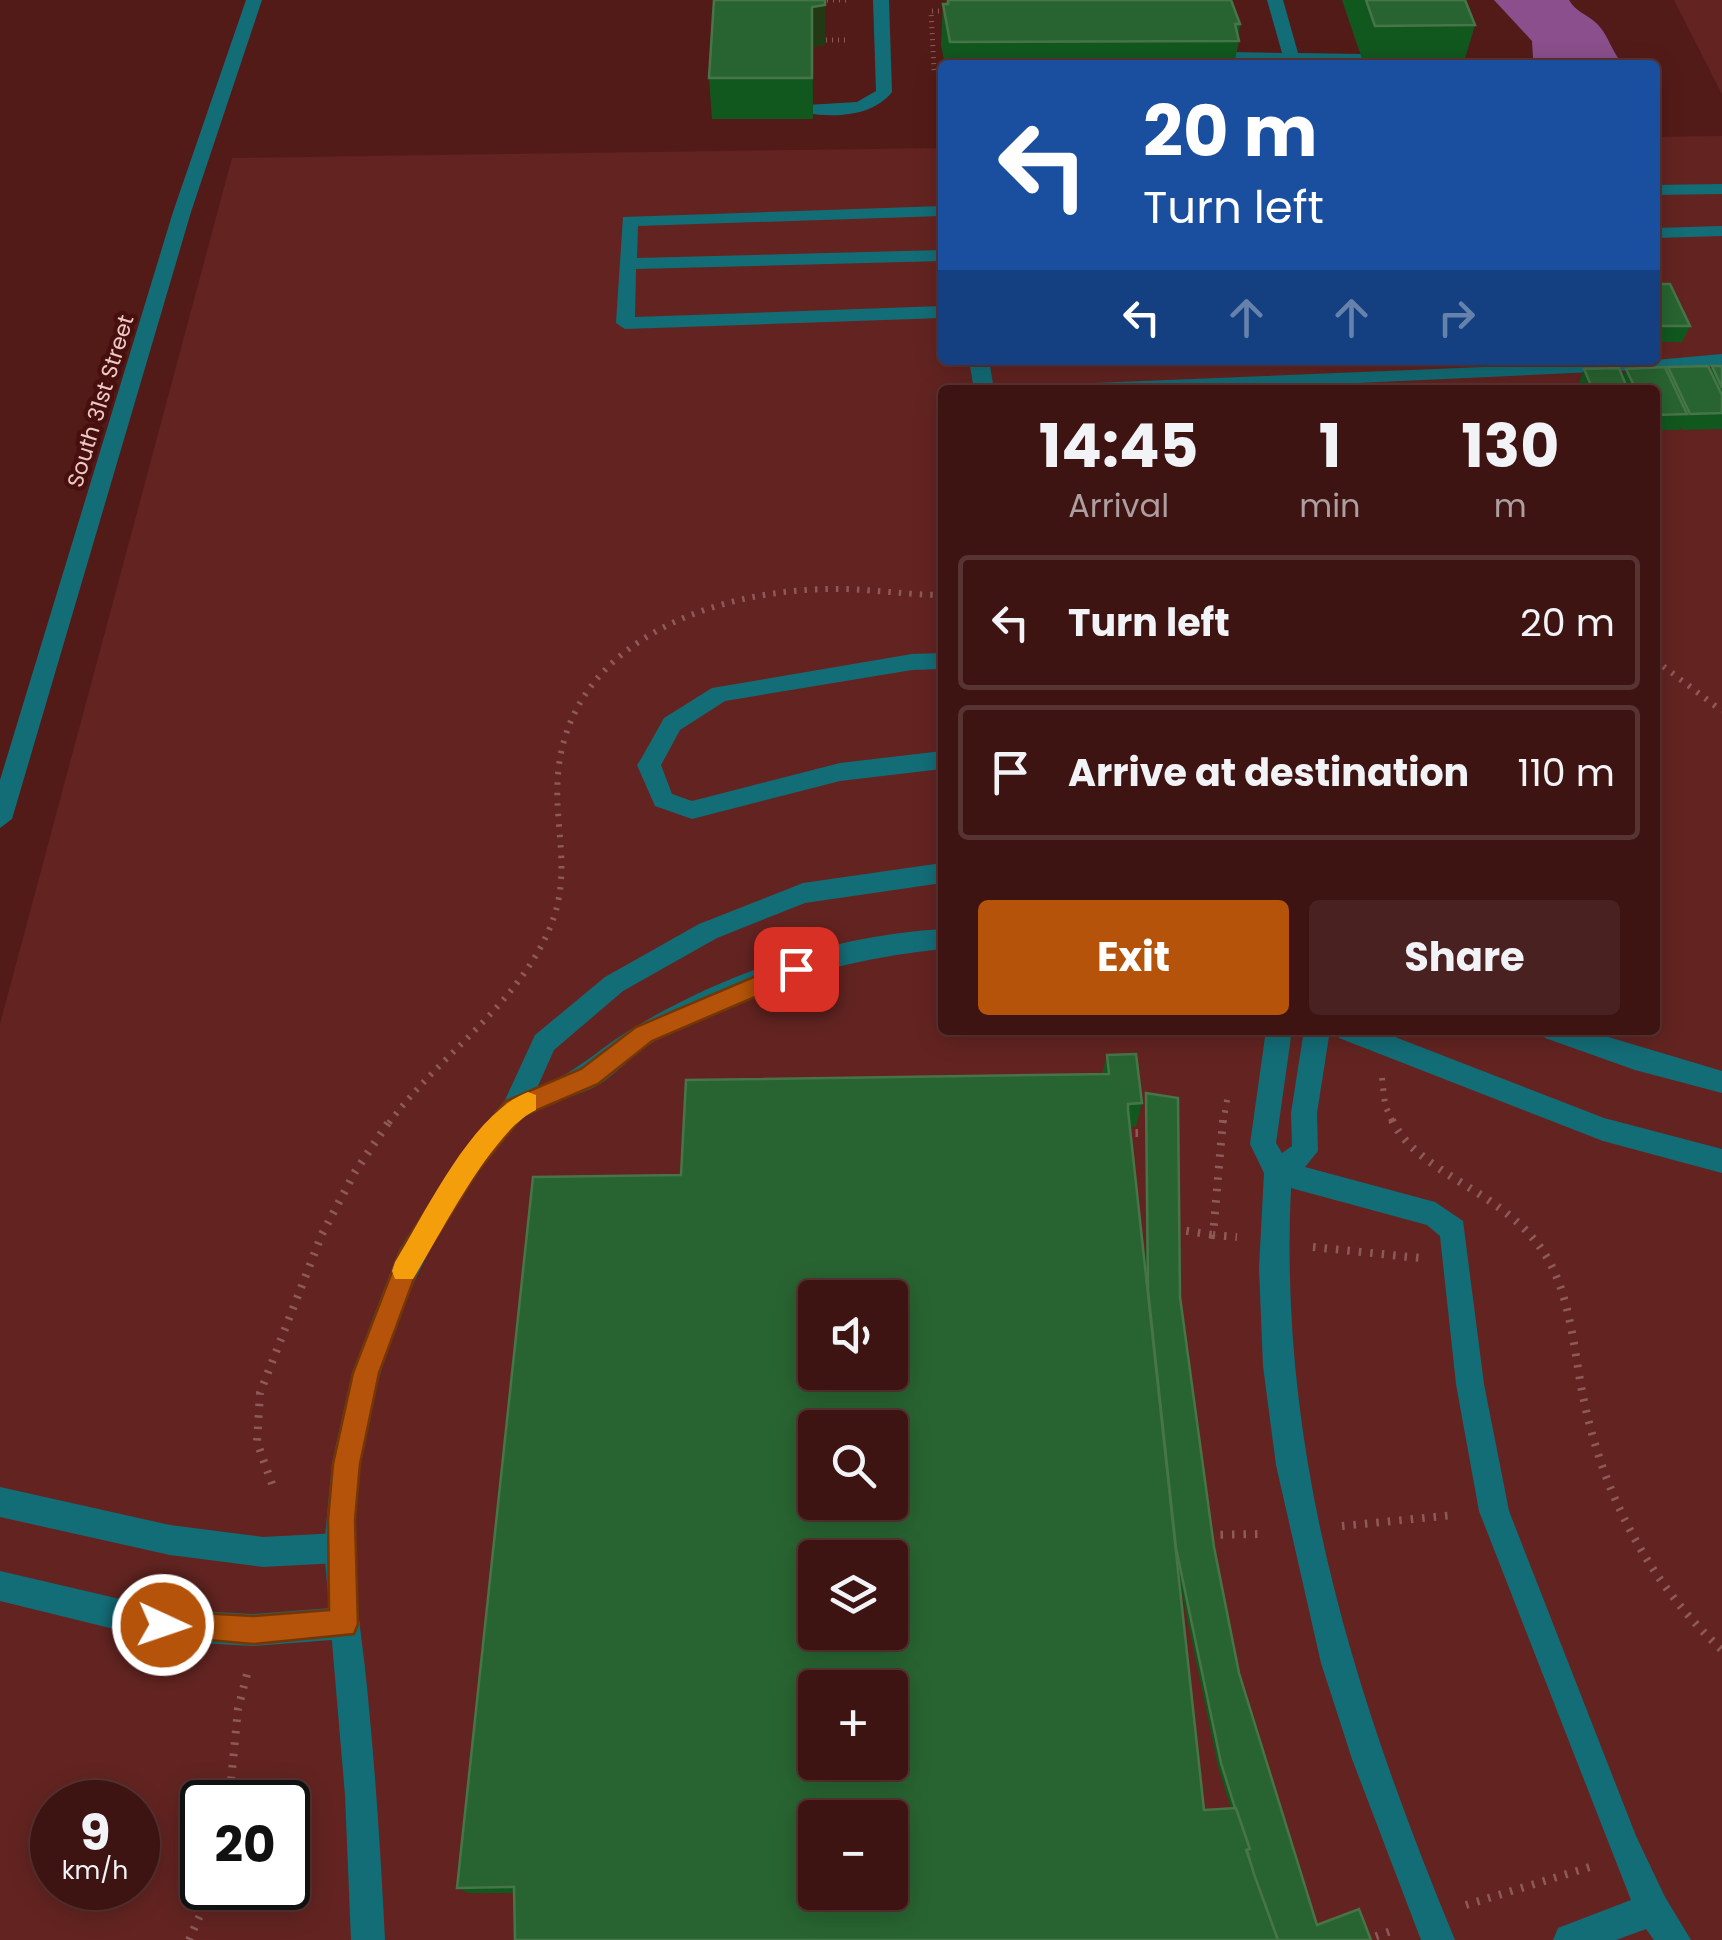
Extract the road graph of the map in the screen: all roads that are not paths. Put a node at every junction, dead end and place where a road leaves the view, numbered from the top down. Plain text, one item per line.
1 (254, 0) edge
2 (881, 0) edge
3 (901, 0) edge
4 (1276, 0) edge
5 (1291, 56) junction
6 (1230, 57) edge
7 (1362, 59) edge
8 (813, 109) edge
9 (1722, 189) edge
10 (1660, 190) edge
11 (938, 212) edge
12 (1722, 231) edge
13 (1660, 233) edge
14 (938, 256) edge
15 (627, 264) junction
16 (938, 312) edge
17 (1722, 360) edge
18 (1660, 363) edge
19 (1632, 365) edge
20 (1453, 375) edge
21 (1198, 385) edge
22 (938, 661) edge
23 (938, 760) edge
24 (0, 819) edge
25 (938, 874) edge
26 (938, 938) edge
27 (1278, 1035) edge
28 (1316, 1035) edge
29 (1361, 1035) edge
30 (1568, 1035) edge
31 (1722, 1082) edge
32 (514, 1108) junction
33 (1722, 1161) edge
34 (1278, 1172) junction
35 (0, 1502) edge
36 (339, 1548) junction
37 (0, 1586) edge
38 (344, 1624) junction
39 (1653, 1909) junction
40 (368, 1940) edge
41 (1438, 1940) edge
42 (1570, 1940) edge
43 (1674, 1940) edge

1 - 24 street, South 31st Street
2 - 3 street
2 - 8 street
4 - 5 street
5 - 6 street
5 - 7 street
9 - 10 street
11 - 15 street
12 - 13 street
14 - 15 street
15 - 16 street
17 - 18 street
19 - 20 street
20 - 21 street
22 - 23 street
25 - 32 street
26 - 32 street
27 - 34 street
28 - 34 street
29 - 33 street
30 - 31 street
32 - 36 street
34 - 39 street
34 - 41 street
35 - 36 street
36 - 38 street
37 - 38 street
38 - 40 street
39 - 42 street
39 - 43 street

